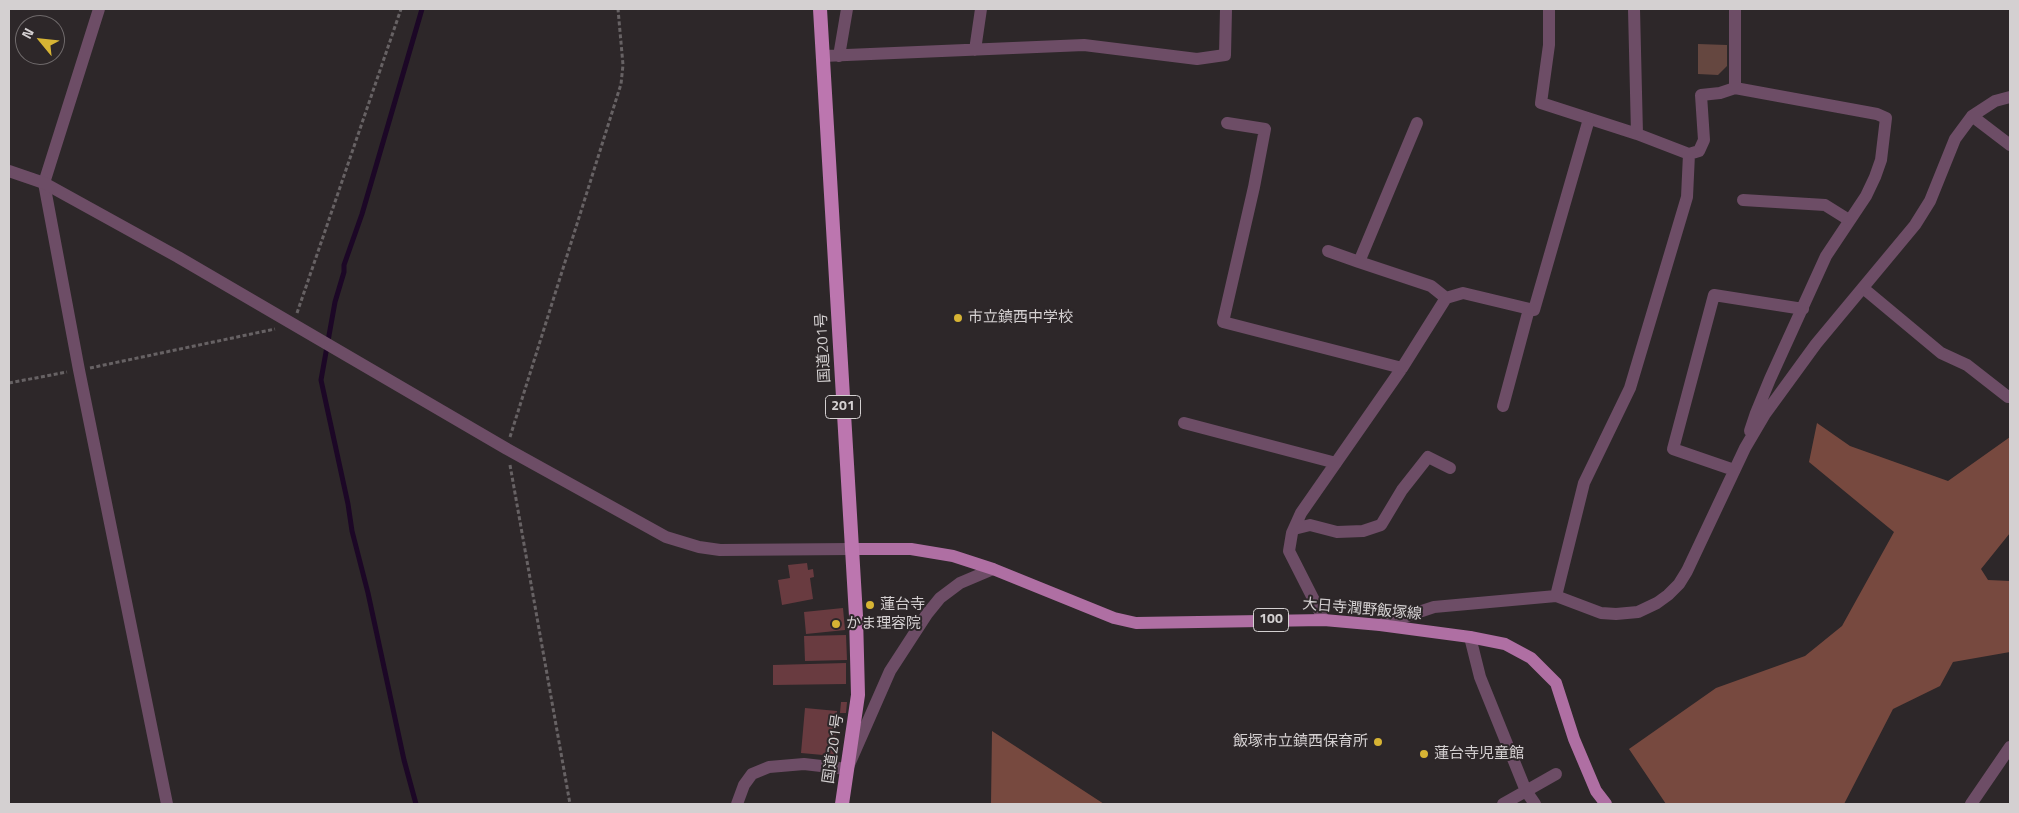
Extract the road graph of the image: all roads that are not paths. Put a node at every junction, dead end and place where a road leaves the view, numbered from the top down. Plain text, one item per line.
1 (99, 9) edge
2 (820, 9) edge
3 (847, 9) edge
4 (981, 9) edge
5 (1226, 9) edge
6 (1549, 9) edge
7 (1634, 9) edge
8 (1735, 9) edge
9 (975, 50) junction
10 (823, 56) junction
11 (840, 56) junction
12 (1735, 88) junction
13 (2010, 97) edge
14 (1972, 116) junction
15 (1589, 119) junction
16 (1227, 123) dead end
17 (1418, 123) dead end
18 (1637, 134) junction
19 (2010, 145) edge
20 (1689, 154) junction
21 (9, 171) edge
22 (44, 183) junction
23 (1743, 200) dead end
24 (1849, 220) junction
25 (1328, 251) dead end
26 (1360, 262) junction
27 (1863, 288) junction
28 (1446, 298) junction
29 (1529, 309) junction
30 (1803, 309) junction
31 (1402, 368) junction
32 (2008, 397) dead end
33 (1503, 406) dead end
34 (1184, 422) dead end
35 (1745, 448) junction
36 (1336, 463) junction
37 (1450, 468) dead end
38 (1734, 470) junction
39 (1294, 530) junction
40 (851, 549) junction
41 (993, 569) junction
42 (1556, 596) junction
43 (1324, 620) junction
44 (1380, 625) junction
45 (1470, 637) junction
46 (2009, 752) edge
47 (847, 769) junction
48 (1556, 774) dead end
49 (1526, 790) junction
50 (167, 804) edge
51 (737, 804) edge
52 (842, 804) edge
53 (1503, 804) edge
54 (1535, 804) edge
55 (1606, 804) edge
56 (1971, 804) edge

1 - 22 street
2 - 10 highway, 国道201号 / 201
3 - 11 street
4 - 9 street
5 - 9 street
6 - 15 street
7 - 18 street
8 - 12 street
9 - 11 street
10 - 11 street
10 - 40 highway, 国道201号 / 201
12 - 20 street
12 - 24 street
13 - 14 street
14 - 19 street
14 - 27 street
15 - 18 street
15 - 29 street
16 - 31 street
17 - 26 street
18 - 20 street
20 - 42 street
21 - 22 street
22 - 40 street
22 - 50 street
23 - 24 street
24 - 30 street
25 - 26 street
26 - 28 street
27 - 32 street
27 - 35 street
28 - 29 street
28 - 31 street
29 - 33 street
30 - 35 street
30 - 38 street
31 - 36 street
34 - 36 street
35 - 38 street
36 - 39 street
37 - 39 street
38 - 42 street
39 - 43 street
40 - 41 main road, 大日寺潤野飯塚線 / 100
40 - 47 highway, 国道201号 / 201
41 - 43 main road, 大日寺潤野飯塚線 / 100
41 - 47 street
42 - 44 street
43 - 44 main road, 大日寺潤野飯塚線 / 100
44 - 45 main road, 大日寺潤野飯塚線 / 100
45 - 49 street
45 - 55 main road, 大日寺潤野飯塚線 / 100
46 - 56 street
47 - 51 street
47 - 52 highway, 国道201号 / 201
48 - 49 street
49 - 53 street
49 - 54 street

